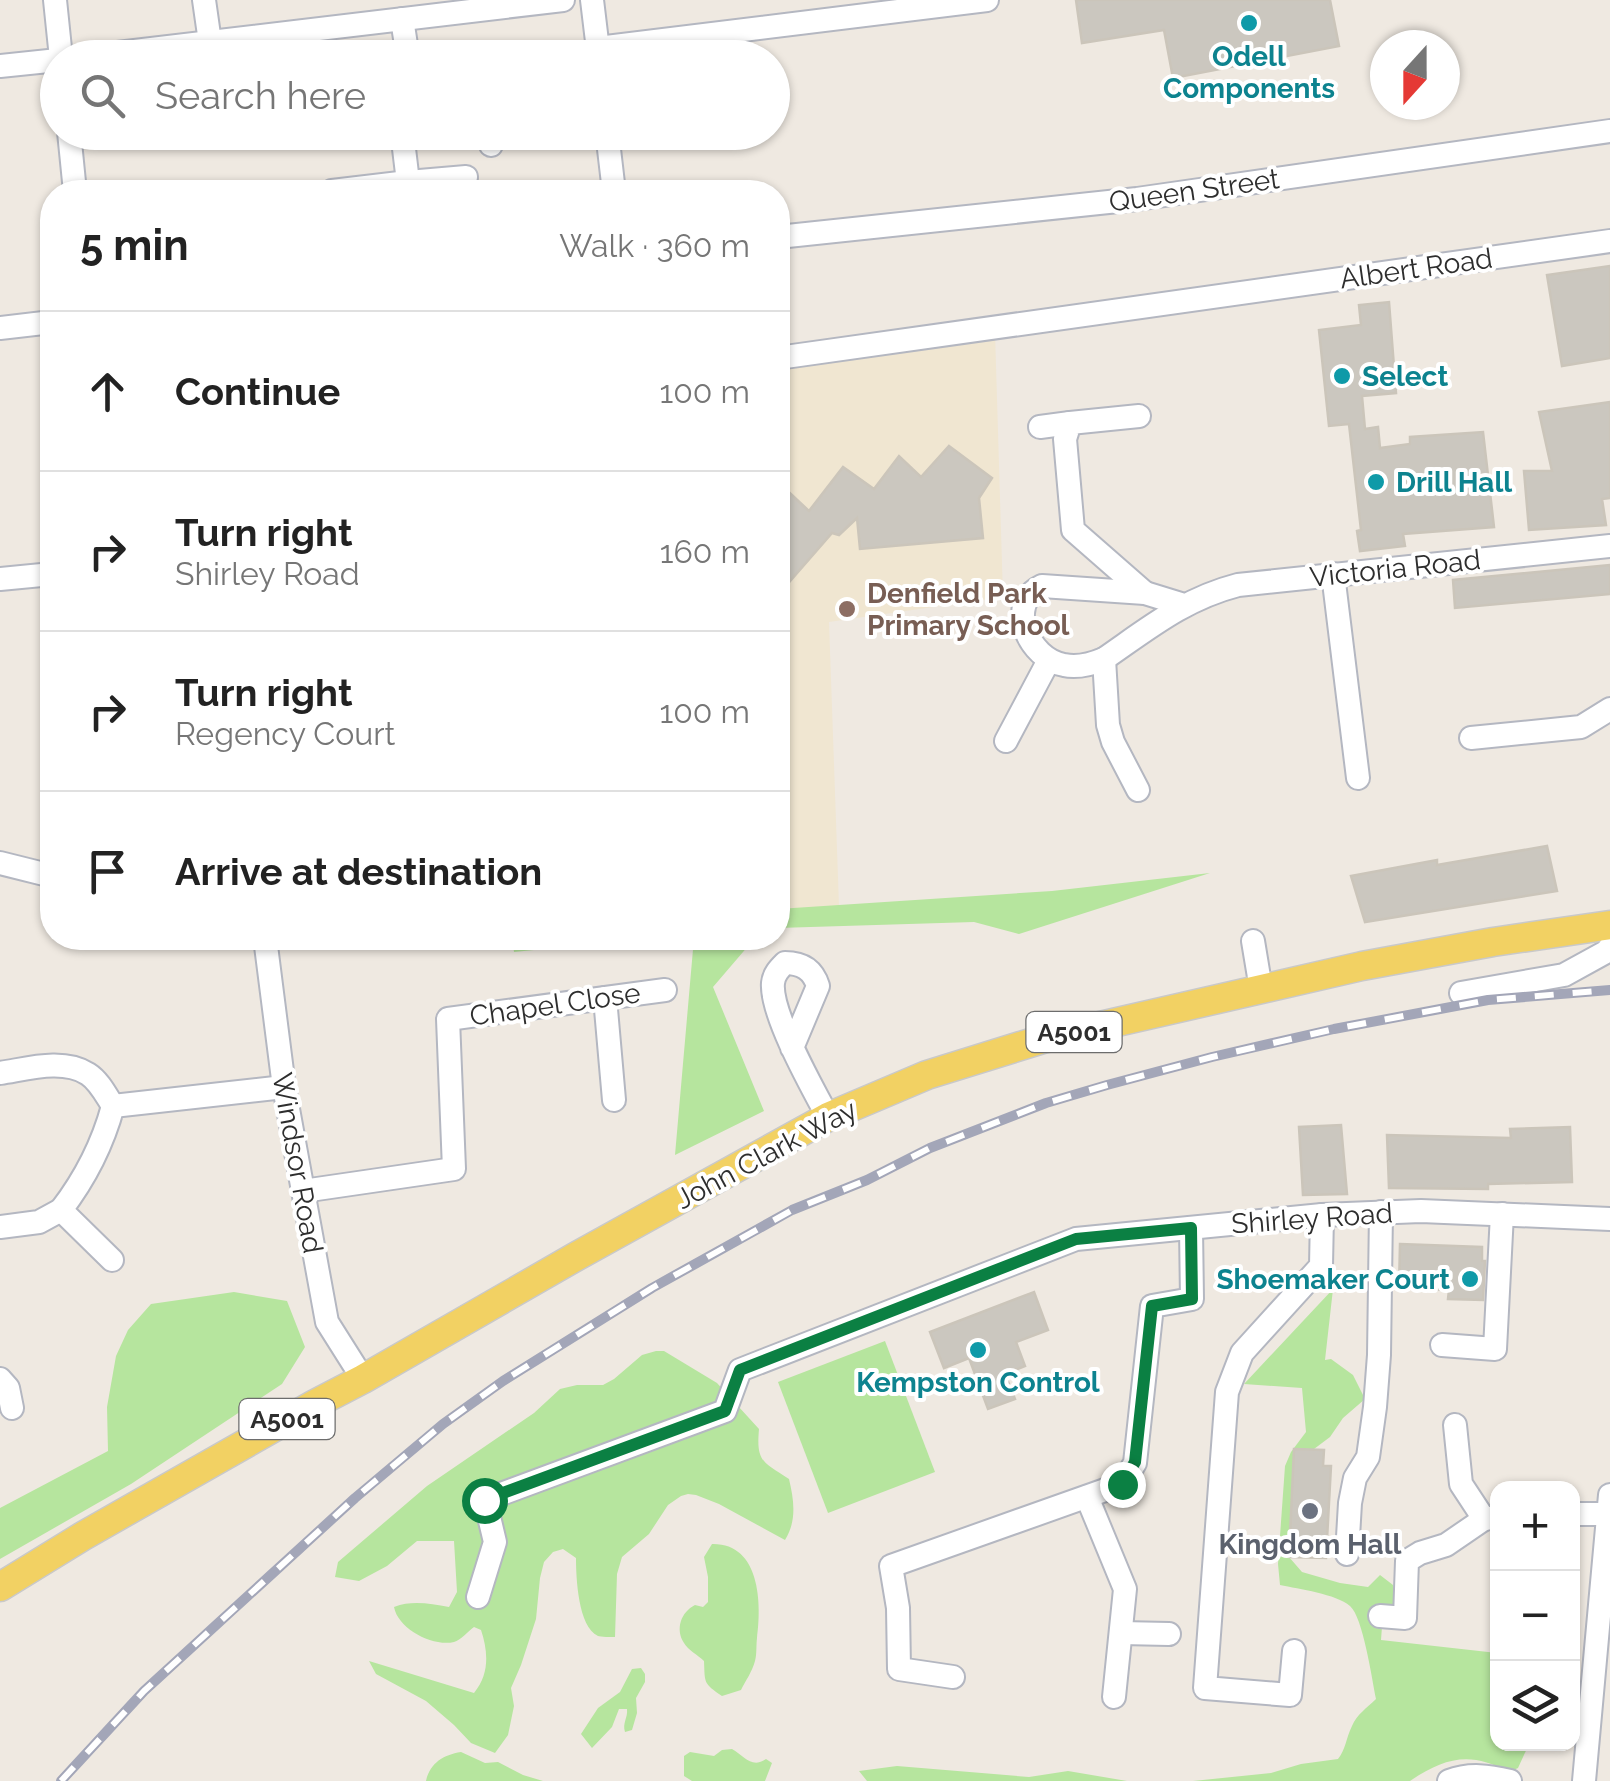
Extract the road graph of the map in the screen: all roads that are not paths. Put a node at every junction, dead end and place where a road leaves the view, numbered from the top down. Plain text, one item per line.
1 (55, 0) edge
2 (204, 0) edge
3 (563, 0) edge
4 (592, 0) edge
5 (987, 0) edge
6 (453, 6) edge
7 (822, 10) edge
8 (402, 19) junction
9 (58, 40) edge
10 (210, 40) edge
11 (227, 40) edge
12 (405, 40) edge
13 (597, 40) edge
14 (666, 40) edge
15 (40, 61) edge
16 (0, 66) edge
17 (1610, 131) edge
18 (71, 150) edge
19 (404, 150) edge
20 (609, 150) edge
21 (466, 177) dead end
22 (74, 180) edge
23 (408, 180) edge
24 (431, 180) edge
25 (613, 180) edge
26 (790, 236) edge
27 (1610, 241) edge
28 (40, 323) edge
29 (0, 328) edge
30 (790, 356) edge
31 (1139, 416) dead end
32 (1070, 423) junction
33 (1040, 427) dead end
34 (1610, 546) edge
35 (1334, 574) junction
36 (40, 575) edge
37 (0, 579) edge
38 (1145, 593) junction
39 (1184, 605) junction
40 (1104, 659) junction
41 (1049, 660) junction
42 (1610, 709) edge
43 (1471, 738) dead end
44 (1006, 741) dead end
45 (1358, 778) dead end
46 (1138, 790) dead end
47 (0, 862) edge
48 (40, 873) edge
49 (1610, 926) edge
50 (1253, 941) dead end
51 (1610, 947) edge
52 (267, 950) edge
53 (1261, 989) junction
54 (665, 990) dead end
55 (1461, 993) dead end
56 (604, 998) junction
57 (792, 1048) junction
58 (0, 1073) edge
59 (284, 1087) junction
60 (614, 1100) dead end
61 (113, 1106) junction
62 (828, 1117) junction
63 (303, 1191) junction
64 (61, 1210) junction
65 (1382, 1212) junction
66 (1502, 1214) junction
67 (1322, 1215) junction
68 (1610, 1220) edge
69 (0, 1227) edge
70 (1191, 1228) junction
71 (112, 1260) dead end
72 (1442, 1346) dead end
73 (0, 1378) edge
74 (362, 1379) junction
75 (13, 1408) edge
76 (1455, 1425) dead end
77 (1610, 1495) edge
78 (1087, 1497) junction
79 (1580, 1514) edge
80 (1609, 1514) edge
81 (1490, 1517) edge
82 (1490, 1519) edge
83 (1347, 1554) dead end
84 (0, 1587) edge
85 (478, 1597) dead end
86 (1380, 1616) dead end
87 (1121, 1633) junction
88 (1169, 1634) dead end
89 (1294, 1651) dead end
90 (1583, 1675) edge
91 (952, 1677) dead end
92 (1114, 1697) dead end
93 (1580, 1732) edge
94 (1449, 1781) edge
95 (1510, 1781) edge
96 (1584, 1781) edge

1 - 9 street
2 - 10 street
3 - 6 street
4 - 13 street
5 - 7 street
6 - 8 street
7 - 14 street
8 - 11 street
8 - 12 street
15 - 16 street
17 - 26 street, Queen Street
18 - 22 street
19 - 23 street
20 - 25 street
21 - 24 street
27 - 30 street, Albert Road
28 - 29 street
31 - 32 street
32 - 33 street
32 - 38 street
34 - 35 street, Victoria Road
35 - 39 street, Victoria Road
35 - 45 street
36 - 37 street
38 - 39 street
38 - 41 street
39 - 40 street, Victoria Road
40 - 41 street
40 - 46 street
41 - 44 street
42 - 43 street
47 - 48 street
49 - 53 main road, John Clark Way / A5001
50 - 53 street
51 - 55 street
52 - 59 street, Windsor Road
53 - 62 main road, John Clark Way / A5001
54 - 56 street, Chapel Close
56 - 60 street
56 - 63 street, Chapel Close
57 - 57 street
57 - 62 street
58 - 61 street
59 - 61 street
59 - 63 street, Windsor Road
61 - 64 street
62 - 74 main road, John Clark Way / A5001
63 - 74 street, Windsor Road
64 - 69 street
64 - 71 street
65 - 66 street, Shirley Road
65 - 67 street, Shirley Road
65 - 83 street
66 - 68 street, Shirley Road
66 - 72 street
67 - 70 street, Shirley Road
67 - 89 street
70 - 78 street
70 - 85 street, Shirley Road
73 - 75 street
74 - 84 main road, John Clark Way / A5001
76 - 81 street
77 - 80 street
78 - 87 street
78 - 91 street
79 - 80 street
80 - 90 street
82 - 86 street
87 - 88 street
87 - 92 street
90 - 93 street
93 - 96 street
94 - 95 street

